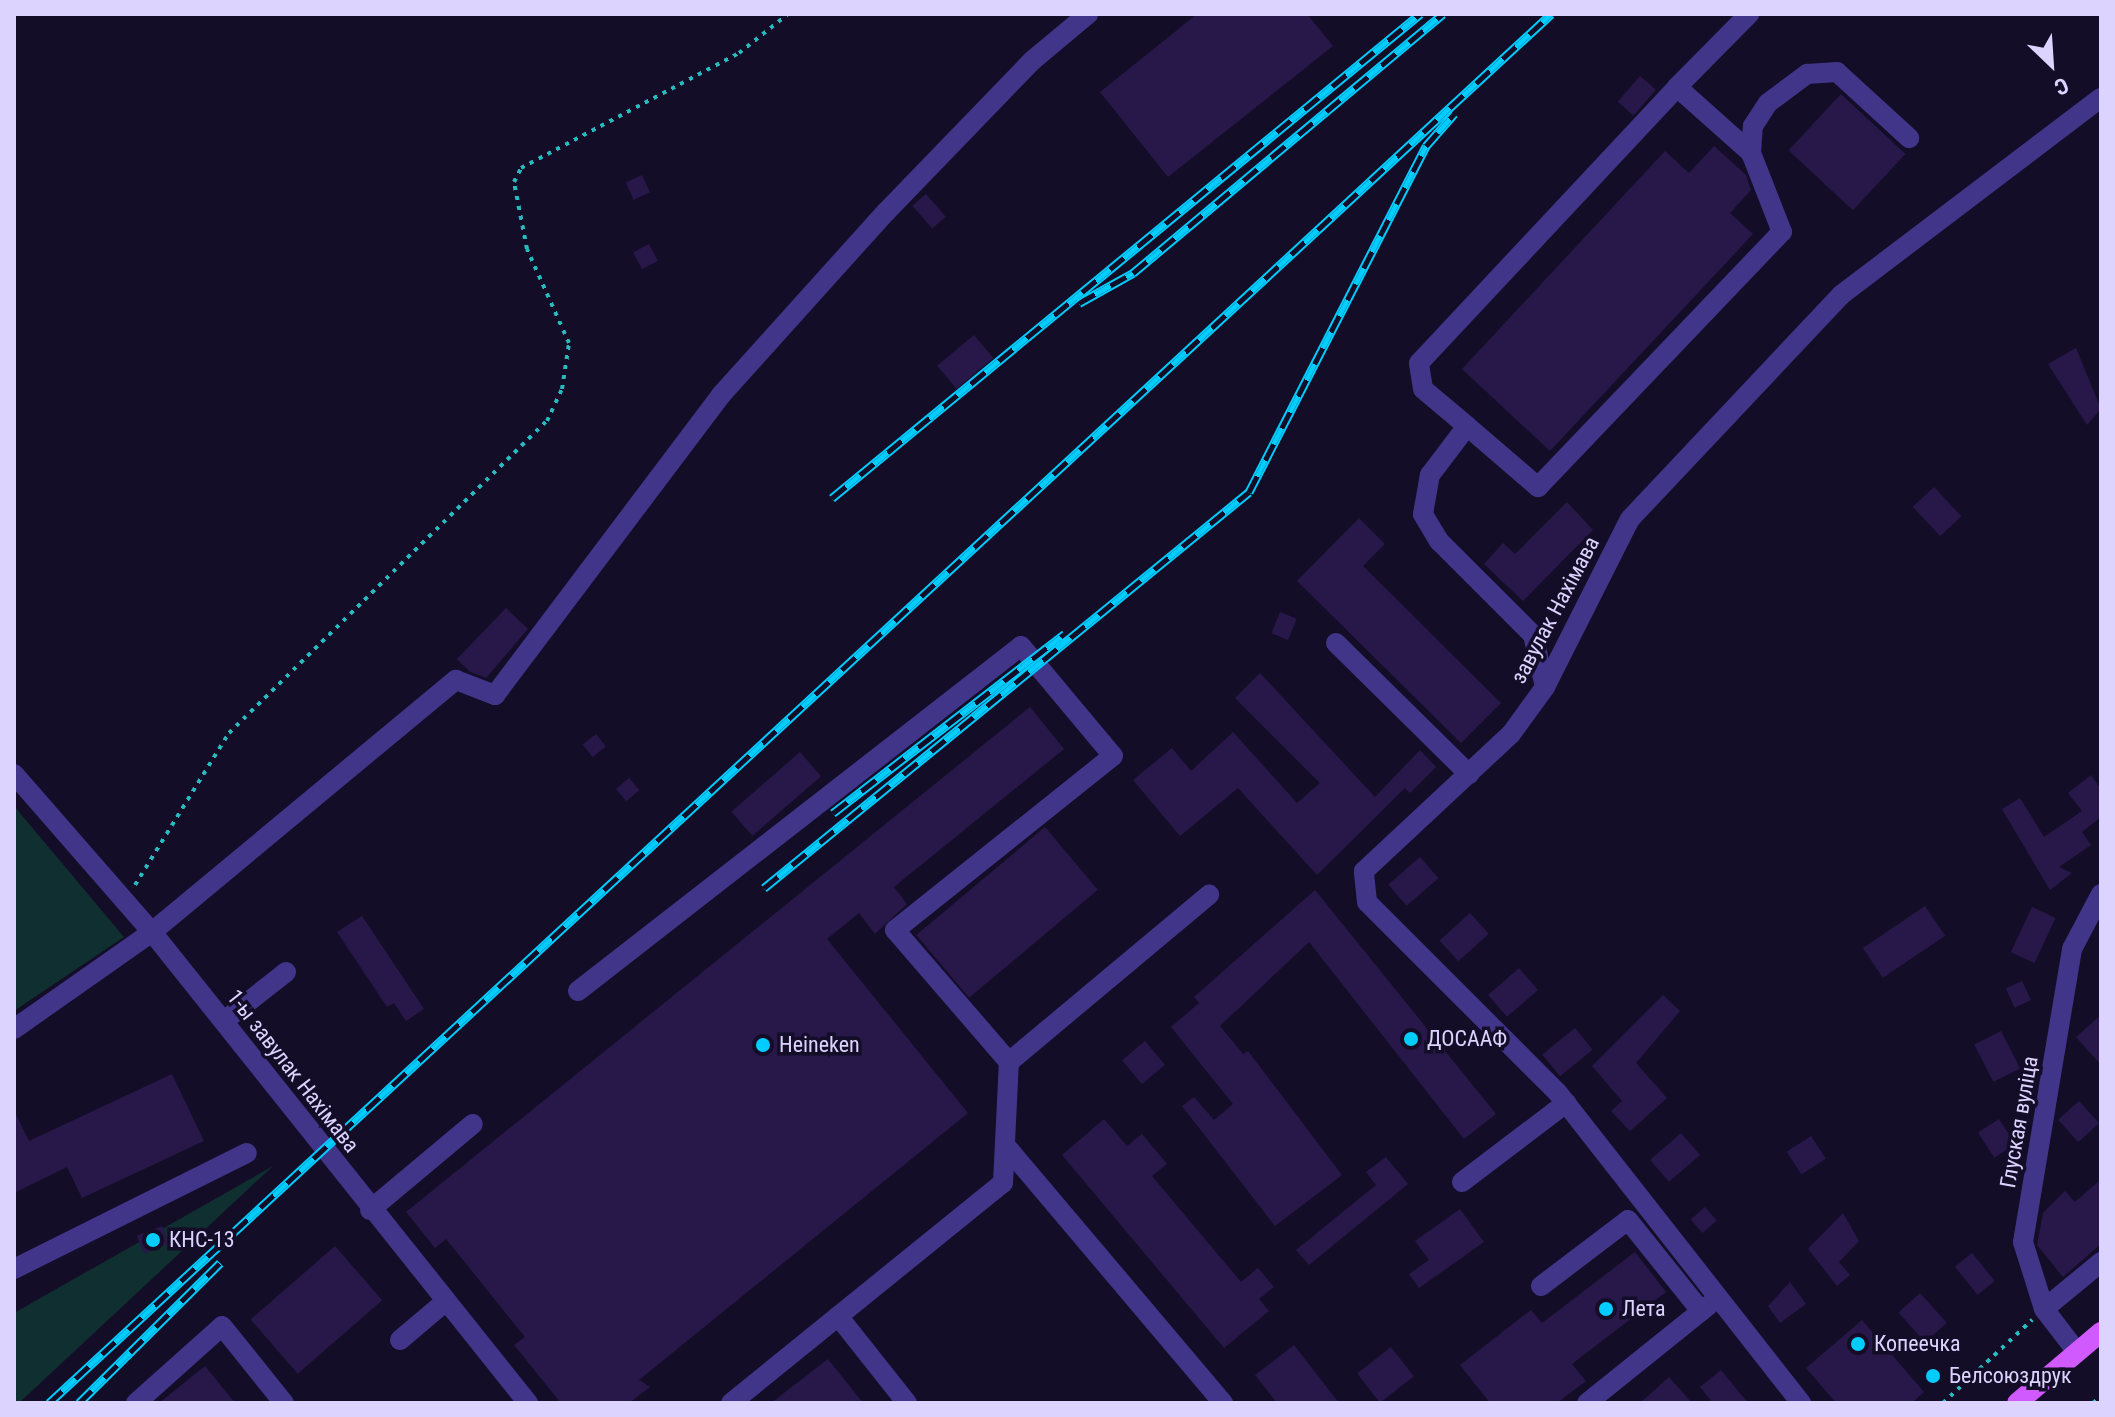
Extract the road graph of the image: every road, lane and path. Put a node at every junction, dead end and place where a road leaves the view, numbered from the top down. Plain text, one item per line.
1 (788, 14) edge
2 (1088, 14) edge
3 (1749, 14) edge
4 (1677, 87) junction
5 (2101, 98) edge
6 (1909, 138) dead end
7 (1751, 153) junction
8 (1467, 426) junction
9 (1336, 643) dead end
10 (1545, 687) junction
11 (14, 774) edge
12 (1469, 774) junction
13 (2101, 894) edge
14 (1209, 895) dead end
15 (126, 901) junction
16 (152, 932) junction
17 (286, 972) dead end
18 (578, 991) dead end
19 (224, 1021) junction
20 (14, 1029) edge
21 (1009, 1062) junction
22 (1566, 1103) junction
23 (473, 1124) dead end
24 (1005, 1145) junction
25 (247, 1153) dead end
26 (1462, 1182) dead end
27 (370, 1210) junction
28 (2101, 1262) edge
29 (14, 1269) edge
30 (1541, 1286) dead end
31 (1721, 1294) junction
32 (445, 1302) junction
33 (2044, 1309) junction
34 (1701, 1311) junction
35 (838, 1316) junction
36 (2101, 1332) edge
37 (400, 1340) dead end
38 (2077, 1352) junction
39 (2101, 1396) edge
40 (136, 1403) edge
41 (284, 1403) edge
42 (528, 1403) edge
43 (731, 1403) edge
44 (907, 1403) edge
45 (1223, 1403) edge
46 (1587, 1403) edge
47 (1801, 1403) edge
48 (1943, 1403) edge
49 (2017, 1403) edge
50 (2093, 1403) edge

1 - 15 path
2 - 16 street
3 - 4 street
4 - 7 street
4 - 8 street
5 - 10 street, завулак Нахімава
6 - 7 street
7 - 8 street
8 - 10 street
9 - 12 street
10 - 12 street, завулак Нахімава
11 - 15 street, 1-ы завулак Нахімава
12 - 22 street, завулак Нахімава
13 - 33 street, Глуская вуліца
14 - 21 street
15 - 16 street, 1-ы завулак Нахімава
16 - 19 street, 1-ы завулак Нахімава
16 - 20 street
17 - 19 street
18 - 21 street
19 - 27 street, 1-ы завулак Нахімава
21 - 24 street
22 - 26 street
22 - 31 street, завулак Нахімава
23 - 27 street
24 - 35 street
24 - 45 street
25 - 29 street
27 - 32 street, 1-ы завулак Нахімава
28 - 33 street
30 - 34 street
31 - 34 street
31 - 47 street, завулак Нахімава
32 - 37 street
32 - 42 street, 1-ы завулак Нахімава
33 - 38 street, Глуская вуліца
33 - 48 path
34 - 46 street
35 - 43 street
35 - 44 street
36 - 38 main road
38 - 49 main road
39 - 50 path
40 - 41 street

